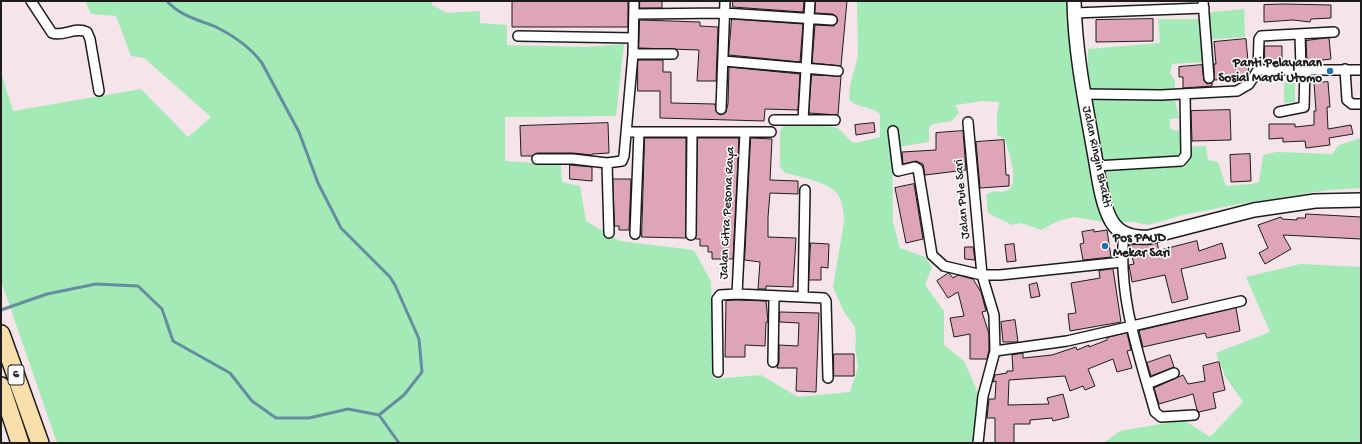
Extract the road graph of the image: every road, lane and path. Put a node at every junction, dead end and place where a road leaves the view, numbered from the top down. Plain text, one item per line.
1 (31, 1) edge
2 (634, 1) edge
3 (725, 1) edge
4 (810, 1) edge
5 (1203, 5) edge
6 (1074, 7) edge
7 (725, 13) junction
8 (635, 14) junction
9 (808, 18) junction
10 (832, 20) dead end
11 (1334, 32) dead end
12 (1300, 34) junction
13 (518, 36) dead end
14 (633, 38) junction
15 (633, 54) junction
16 (673, 54) dead end
17 (724, 61) junction
18 (806, 67) junction
19 (1303, 69) junction
20 (1258, 70) junction
21 (1345, 70) junction
22 (1361, 70) edge
23 (838, 71) dead end
24 (1209, 78) dead end
25 (99, 91) dead end
26 (1083, 94) junction
27 (1185, 94) junction
28 (1361, 104) edge
29 (721, 109) dead end
30 (1279, 112) dead end
31 (774, 120) dead end
32 (803, 120) junction
33 (834, 120) dead end
34 (968, 122) dead end
35 (893, 131) dead end
36 (627, 132) junction
37 (639, 132) junction
38 (745, 132) junction
39 (770, 132) dead end
40 (692, 133) junction
41 (537, 158) dead end
42 (607, 163) junction
43 (1096, 166) junction
44 (805, 190) dead end
45 (1361, 200) edge
46 (609, 233) dead end
47 (635, 234) dead end
48 (1124, 234) junction
49 (691, 235) dead end
50 (1122, 262) junction
51 (982, 275) junction
52 (737, 294) junction
53 (774, 296) junction
54 (804, 297) junction
55 (1241, 301) dead end
56 (1132, 325) junction
57 (1, 334) edge
58 (995, 351) junction
59 (773, 362) dead end
60 (718, 372) dead end
61 (1174, 374) dead end
62 (828, 378) dead end
63 (1147, 384) junction
64 (1, 386) edge
65 (1194, 415) dead end
66 (20, 443) edge
67 (40, 443) edge
68 (978, 443) edge

1 - 25 street
2 - 8 street
3 - 7 street
4 - 9 street
5 - 6 street
5 - 24 street
6 - 26 street, Jalan Ringin Bhakti
7 - 8 street
7 - 9 street
7 - 17 street
8 - 14 street
9 - 10 street
9 - 18 street
11 - 12 street
12 - 19 street
12 - 20 street
13 - 14 street
14 - 15 street
15 - 16 street
15 - 36 street
17 - 18 street
17 - 29 street
18 - 23 street
18 - 32 street
19 - 20 street
19 - 21 street
19 - 30 street
20 - 27 street
21 - 22 street
21 - 28 street
26 - 27 street
26 - 43 street, Jalan Ringin Bhakti
27 - 43 street
31 - 32 street
32 - 33 street
34 - 51 street, Jalan Pule Sari
35 - 51 street
36 - 37 street, Jalan Citra Pesona Raya
36 - 42 street
37 - 40 street, Jalan Citra Pesona Raya
37 - 47 street
38 - 39 street, Jalan Citra Pesona Raya
38 - 40 street, Jalan Citra Pesona Raya
38 - 52 street, Jalan Citra Pesona Raya
40 - 49 street
41 - 42 street
42 - 46 street
43 - 48 street, Jalan Ringin Bhakti
44 - 54 street
45 - 48 street
48 - 50 street
50 - 51 street
50 - 56 street
51 - 58 street, Jalan Pule Sari
52 - 53 street, Jalan Citra Pesona Raya
52 - 60 street, Jalan Citra Pesona Raya
53 - 54 street, Jalan Citra Pesona Raya
53 - 59 street
54 - 62 street, Jalan Citra Pesona Raya
55 - 56 street
56 - 58 street
56 - 63 street
57 - 67 highway, 6
58 - 68 street, Jalan Pule Sari
61 - 63 street
63 - 65 street
64 - 66 highway, 6

